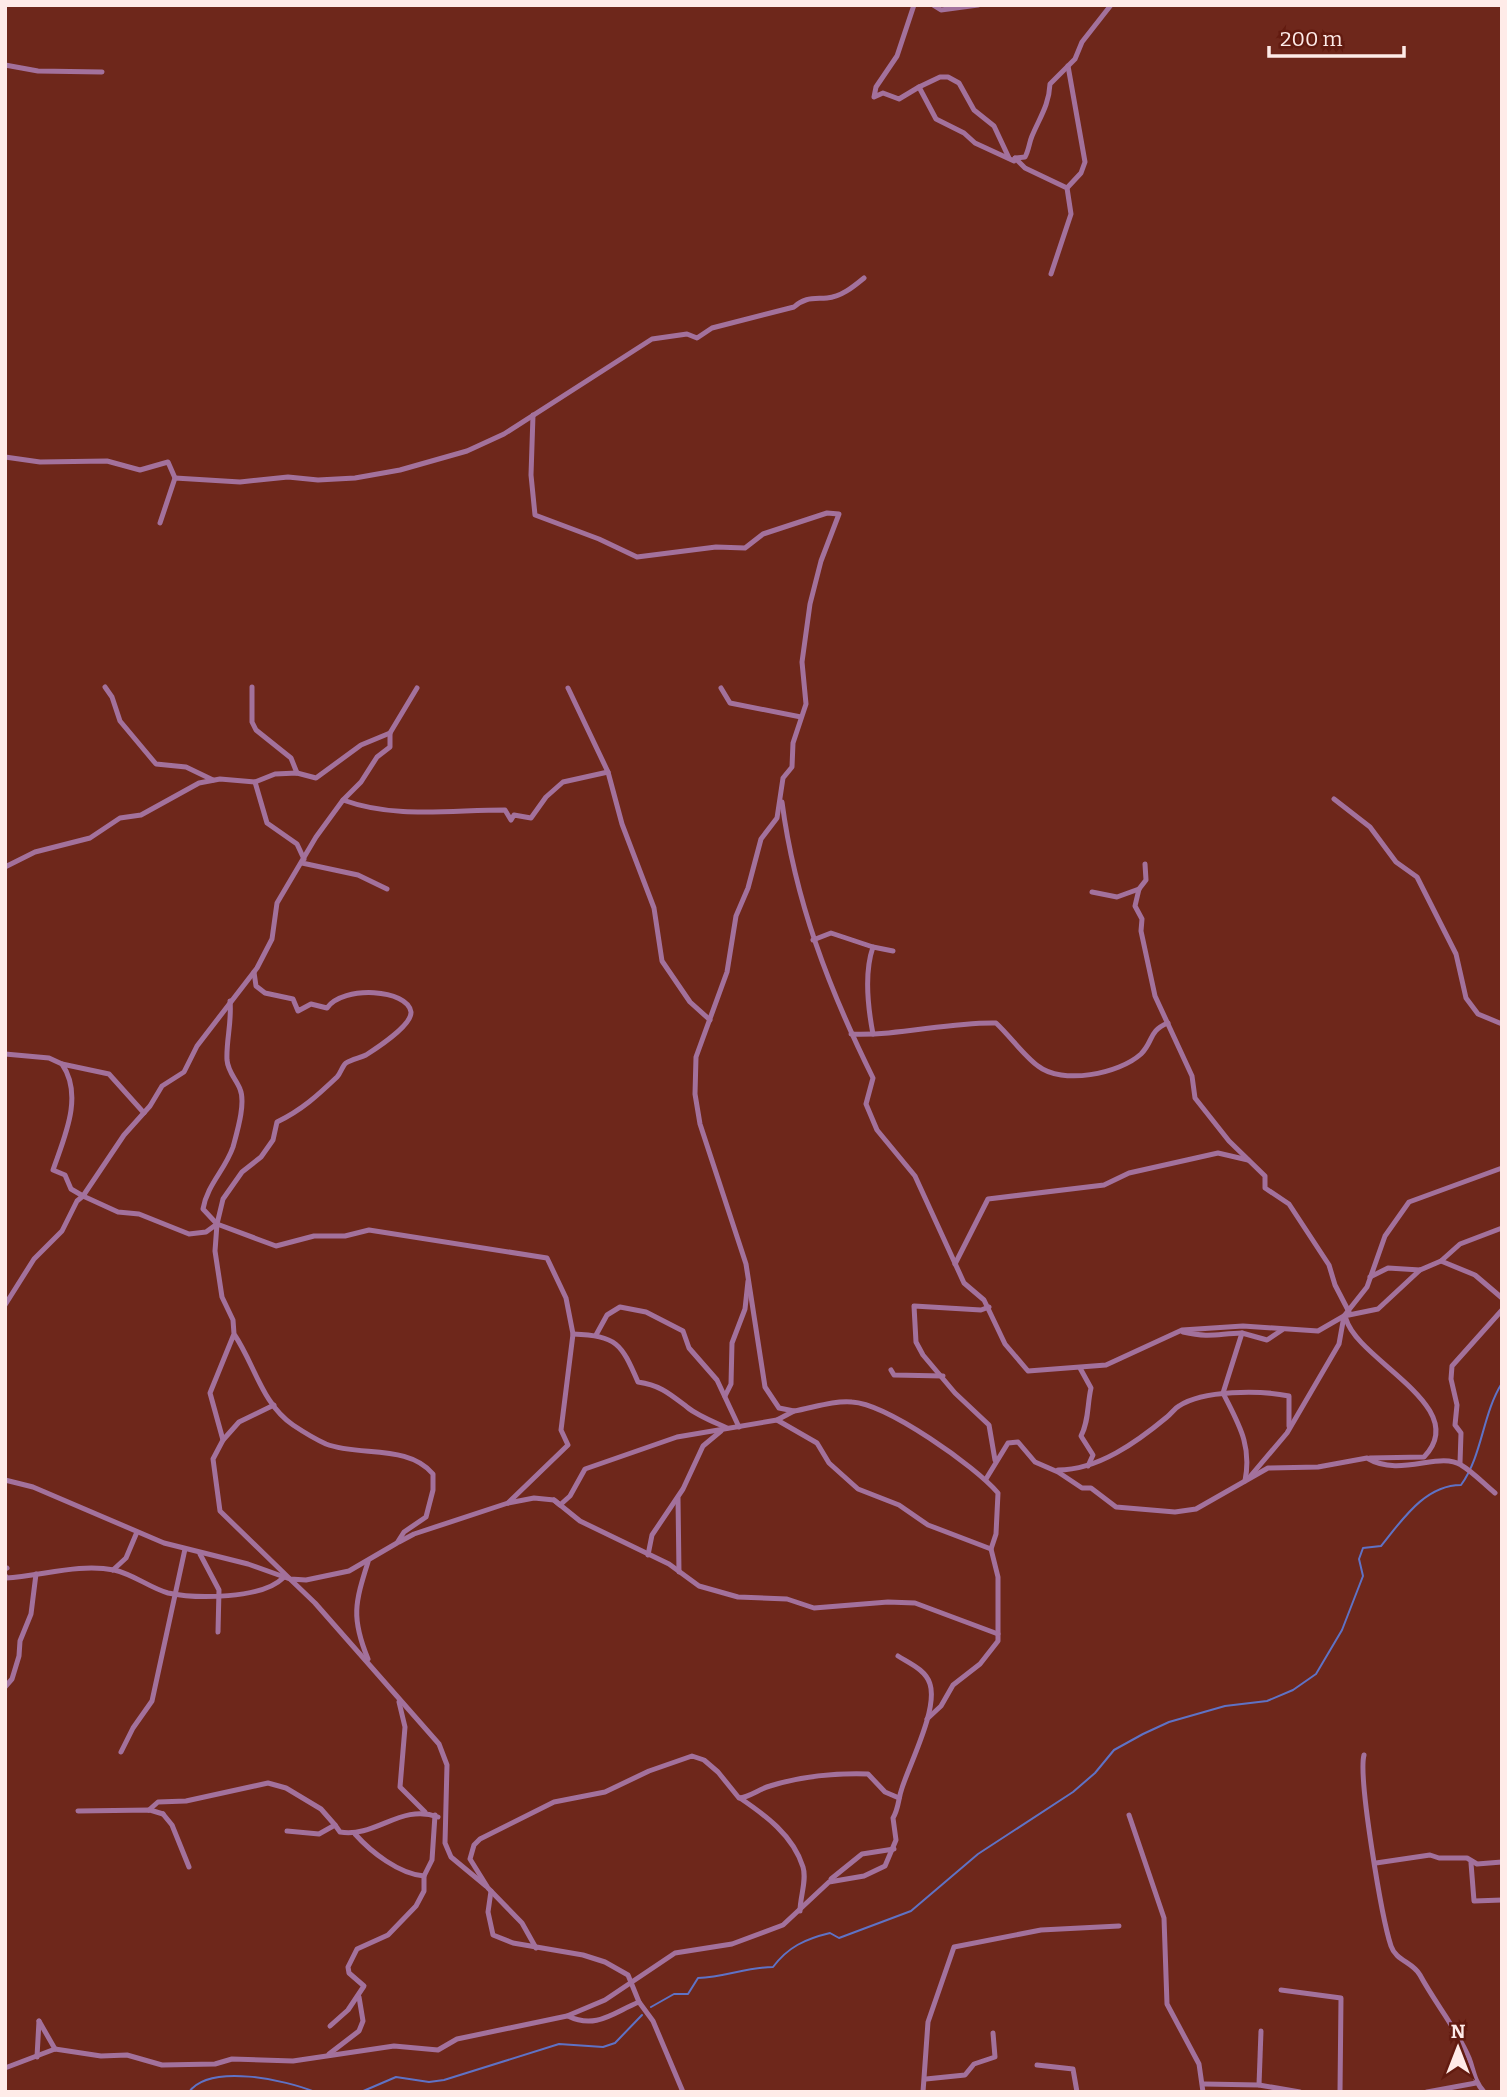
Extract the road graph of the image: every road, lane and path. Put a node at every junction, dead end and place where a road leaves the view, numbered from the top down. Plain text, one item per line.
1 (914, 5) edge
2 (933, 5) edge
3 (978, 5) edge
4 (1111, 5) edge
5 (5, 65) edge
6 (1068, 66) junction
7 (102, 72) dead end
8 (919, 87) junction
9 (1013, 159) junction
10 (1067, 188) junction
11 (1051, 274) dead end
12 (864, 278) dead end
13 (533, 415) junction
14 (5, 457) edge
15 (176, 478) junction
16 (160, 523) dead end
17 (105, 687) dead end
18 (252, 687) dead end
19 (417, 688) dead end
20 (568, 688) dead end
21 (721, 688) dead end
22 (801, 717) junction
23 (390, 733) junction
24 (608, 772) junction
25 (297, 773) junction
26 (213, 780) junction
27 (255, 782) junction
28 (782, 799) junction
29 (1334, 799) dead end
30 (343, 800) junction
31 (303, 861) junction
32 (1145, 864) dead end
33 (5, 867) edge
34 (387, 889) dead end
35 (1139, 889) junction
36 (1092, 892) dead end
37 (813, 940) junction
38 (873, 947) junction
39 (893, 950) dead end
40 (254, 972) junction
41 (230, 1001) junction
42 (710, 1020) junction
43 (1168, 1023) junction
44 (1502, 1024) edge
45 (851, 1034) junction
46 (873, 1034) junction
47 (5, 1054) edge
48 (62, 1064) junction
49 (144, 1113) junction
50 (1251, 1160) junction
51 (1502, 1168) edge
52 (83, 1196) junction
53 (217, 1224) junction
54 (1502, 1228) edge
55 (1441, 1261) junction
56 (955, 1264) junction
57 (1420, 1270) junction
58 (1370, 1277) junction
59 (749, 1280) junction
60 (1502, 1298) edge
61 (5, 1305) edge
62 (989, 1307) junction
63 (1502, 1310) edge
64 (1347, 1314) junction
65 (1284, 1329) junction
66 (1180, 1331) junction
67 (1242, 1333) junction
68 (573, 1334) junction
69 (234, 1335) junction
70 (596, 1335) junction
71 (1080, 1368) junction
72 (891, 1370) dead end
73 (943, 1376) junction
74 (1223, 1393) junction
75 (726, 1396) junction
76 (274, 1405) junction
77 (793, 1412) junction
78 (777, 1420) junction
79 (739, 1427) junction
80 (726, 1429) junction
81 (1289, 1429) junction
82 (223, 1440) junction
83 (1367, 1458) junction
84 (995, 1463) junction
85 (1460, 1463) junction
86 (1088, 1466) junction
87 (1055, 1470) junction
88 (986, 1479) junction
89 (5, 1480) edge
90 (1244, 1484) junction
91 (1495, 1493) dead end
92 (677, 1495) junction
93 (554, 1500) junction
94 (508, 1503) junction
95 (137, 1532) junction
96 (397, 1543) junction
97 (185, 1549) junction
98 (991, 1549) junction
99 (200, 1554) junction
100 (648, 1555) junction
101 (368, 1562) junction
102 (113, 1570) junction
103 (680, 1572) junction
104 (6, 1574) edge
105 (36, 1574) junction
106 (283, 1578) junction
107 (290, 1579) junction
108 (176, 1594) junction
109 (219, 1596) junction
110 (218, 1632) dead end
111 (998, 1634) junction
112 (898, 1657) dead end
113 (370, 1664) junction
114 (5, 1687) edge
115 (398, 1699) junction
116 (927, 1719) junction
117 (121, 1752) dead end
118 (1364, 1755) dead end
119 (739, 1798) junction
120 (900, 1798) junction
121 (154, 1803) junction
122 (149, 1810) junction
123 (78, 1811) dead end
124 (425, 1812) junction
125 (163, 1814) junction
126 (435, 1815) junction
127 (1129, 1815) dead end
128 (444, 1819) junction
129 (335, 1825) junction
130 (288, 1831) dead end
131 (355, 1834) junction
132 (894, 1849) junction
133 (1502, 1862) edge
134 (1376, 1863) junction
135 (1471, 1863) junction
136 (189, 1867) dead end
137 (424, 1876) junction
138 (829, 1882) junction
139 (489, 1888) junction
140 (1502, 1900) edge
141 (800, 1911) junction
142 (1119, 1926) dead end
143 (536, 1948) junction
144 (630, 1984) junction
145 (1281, 1990) dead end
146 (360, 1994) junction
147 (639, 2002) junction
148 (567, 2016) junction
149 (330, 2026) dead end
150 (1261, 2031) dead end
151 (993, 2033) dead end
152 (55, 2049) junction
153 (327, 2056) junction
154 (37, 2057) junction
155 (1037, 2066) dead end
156 (5, 2068) edge
157 (926, 2080) junction
158 (1476, 2083) junction
159 (1204, 2084) junction
160 (1259, 2085) junction
161 (683, 2092) edge
162 (923, 2092) edge
163 (1077, 2092) edge
164 (1203, 2092) edge
165 (1300, 2092) edge
166 (1340, 2092) edge
167 (1427, 2092) edge
168 (1484, 2092) edge

1 - 8 street
2 - 3 street
4 - 6 street
5 - 7 street
6 - 9 street
6 - 10 street
8 - 9 street
8 - 9 street
9 - 10 street
10 - 11 street
12 - 13 street
13 - 15 street
13 - 22 street
14 - 15 street
15 - 16 street
17 - 26 street
18 - 25 street
19 - 23 street
20 - 24 street
21 - 22 street
22 - 28 street
23 - 25 street
23 - 30 street
24 - 30 street
24 - 42 street
25 - 27 street
26 - 27 street
26 - 33 street
27 - 31 street
28 - 37 street
28 - 42 street
29 - 44 street
30 - 31 street
31 - 34 street
31 - 40 street
32 - 35 street
35 - 36 street
35 - 43 street
37 - 38 street
37 - 45 street
38 - 39 street
38 - 46 street
40 - 41 street
40 - 53 street
41 - 49 street
41 - 53 street
42 - 59 street
43 - 46 street
43 - 50 street
45 - 46 street
45 - 56 street
47 - 48 street
48 - 49 street
48 - 52 street
49 - 52 street
50 - 56 street
50 - 64 street
51 - 58 street
52 - 53 street
52 - 61 street
53 - 68 street
53 - 69 street
54 - 55 street
55 - 57 street
55 - 60 street
56 - 62 street
57 - 58 street
57 - 64 street
58 - 64 street
59 - 75 street
59 - 77 street
62 - 71 street
62 - 73 street
63 - 85 street
64 - 65 street
64 - 81 street
64 - 83 street
65 - 66 street
65 - 67 street
66 - 67 street
66 - 71 street
67 - 74 street
68 - 70 street
68 - 94 street
69 - 76 street
69 - 82 street
70 - 75 street
70 - 80 street
71 - 86 street
72 - 73 street
73 - 84 street
74 - 81 street
74 - 86 street
74 - 90 street
75 - 79 street
76 - 82 street
76 - 96 street
77 - 78 street
77 - 88 street
78 - 79 street
78 - 98 street
79 - 80 street
80 - 92 street
80 - 93 street
81 - 90 street
82 - 107 street
83 - 85 street
83 - 90 street
84 - 87 street
84 - 88 street
85 - 91 street
86 - 87 street
87 - 90 street
88 - 98 street
89 - 95 street
92 - 100 street
92 - 103 street
93 - 94 street
93 - 100 street
94 - 96 street
95 - 97 street
95 - 102 street
96 - 101 street
97 - 99 street
97 - 108 street
98 - 111 street
99 - 106 street
99 - 109 street
100 - 103 street
101 - 107 street
101 - 113 street
102 - 105 street
102 - 108 street
103 - 111 street
104 - 105 street
105 - 114 street
106 - 107 street
106 - 109 street
107 - 113 street
108 - 109 street
108 - 117 street
109 - 110 street
111 - 116 street
112 - 116 street
113 - 115 street
115 - 124 street
115 - 128 street
116 - 120 street
118 - 134 street
119 - 120 street
119 - 139 street
119 - 141 street
120 - 132 street
121 - 122 street
121 - 125 street
121 - 129 street
122 - 123 street
122 - 125 street
124 - 126 street
124 - 131 street
125 - 136 street
126 - 128 street
126 - 137 street
127 - 159 street
128 - 139 street
129 - 130 street
129 - 131 street
131 - 137 street
132 - 138 street
132 - 138 street
133 - 135 street
134 - 135 street
134 - 158 street
135 - 140 street
137 - 146 street
138 - 141 street
139 - 143 street
139 - 143 street
141 - 144 street
142 - 157 street
143 - 144 street
144 - 147 street
144 - 148 street
145 - 166 street
146 - 149 street
146 - 153 street
147 - 148 street
147 - 161 street
148 - 153 street
150 - 160 street
151 - 157 street
152 - 153 street
152 - 154 street
152 - 154 street
154 - 156 street
155 - 163 street
157 - 162 street
158 - 167 street
158 - 168 street
159 - 160 street
159 - 164 street
160 - 165 street

